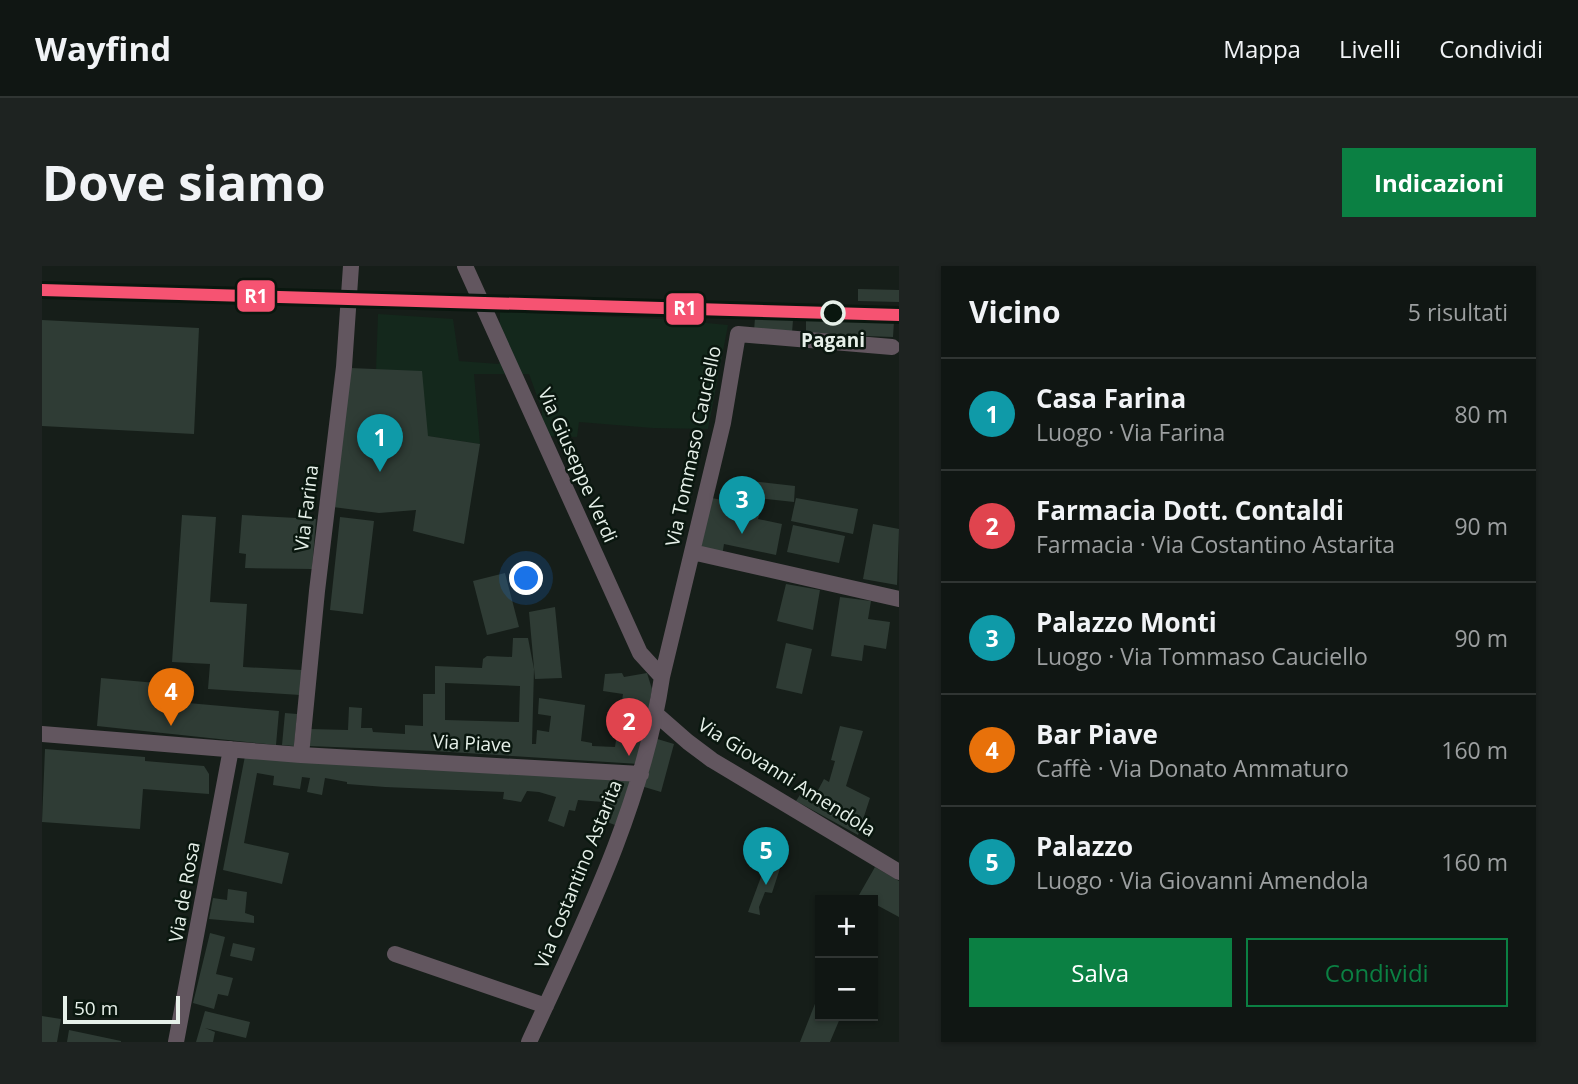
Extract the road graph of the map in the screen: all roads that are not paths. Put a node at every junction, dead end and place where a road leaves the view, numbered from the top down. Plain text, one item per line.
1 (351, 266) edge
2 (465, 266) edge
3 (892, 347) dead end
4 (692, 552) junction
5 (899, 599) edge
6 (662, 677) junction
7 (656, 714) junction
8 (42, 734) edge
9 (231, 749) junction
10 (301, 755) junction
11 (641, 774) junction
12 (899, 872) edge
13 (395, 954) dead end
14 (546, 1006) junction
15 (176, 1042) edge
16 (529, 1042) edge

1 - 10 street, Via Farina
2 - 6 street, Via Giuseppe Verdi
3 - 4 street, Via Tommaso Cauciello
4 - 5 street
4 - 6 street, Via Tommaso Cauciello
6 - 7 street, Via Costantino Astarita
7 - 11 street, Via Costantino Astarita
7 - 12 street, Via Giovanni Amendola
8 - 9 street, Via Piave
9 - 10 street, Via Piave
9 - 15 street, Via de Rosa
10 - 11 street, Via Piave
11 - 14 street, Via Costantino Astarita
13 - 14 street
14 - 16 street, Via Costantino Astarita

